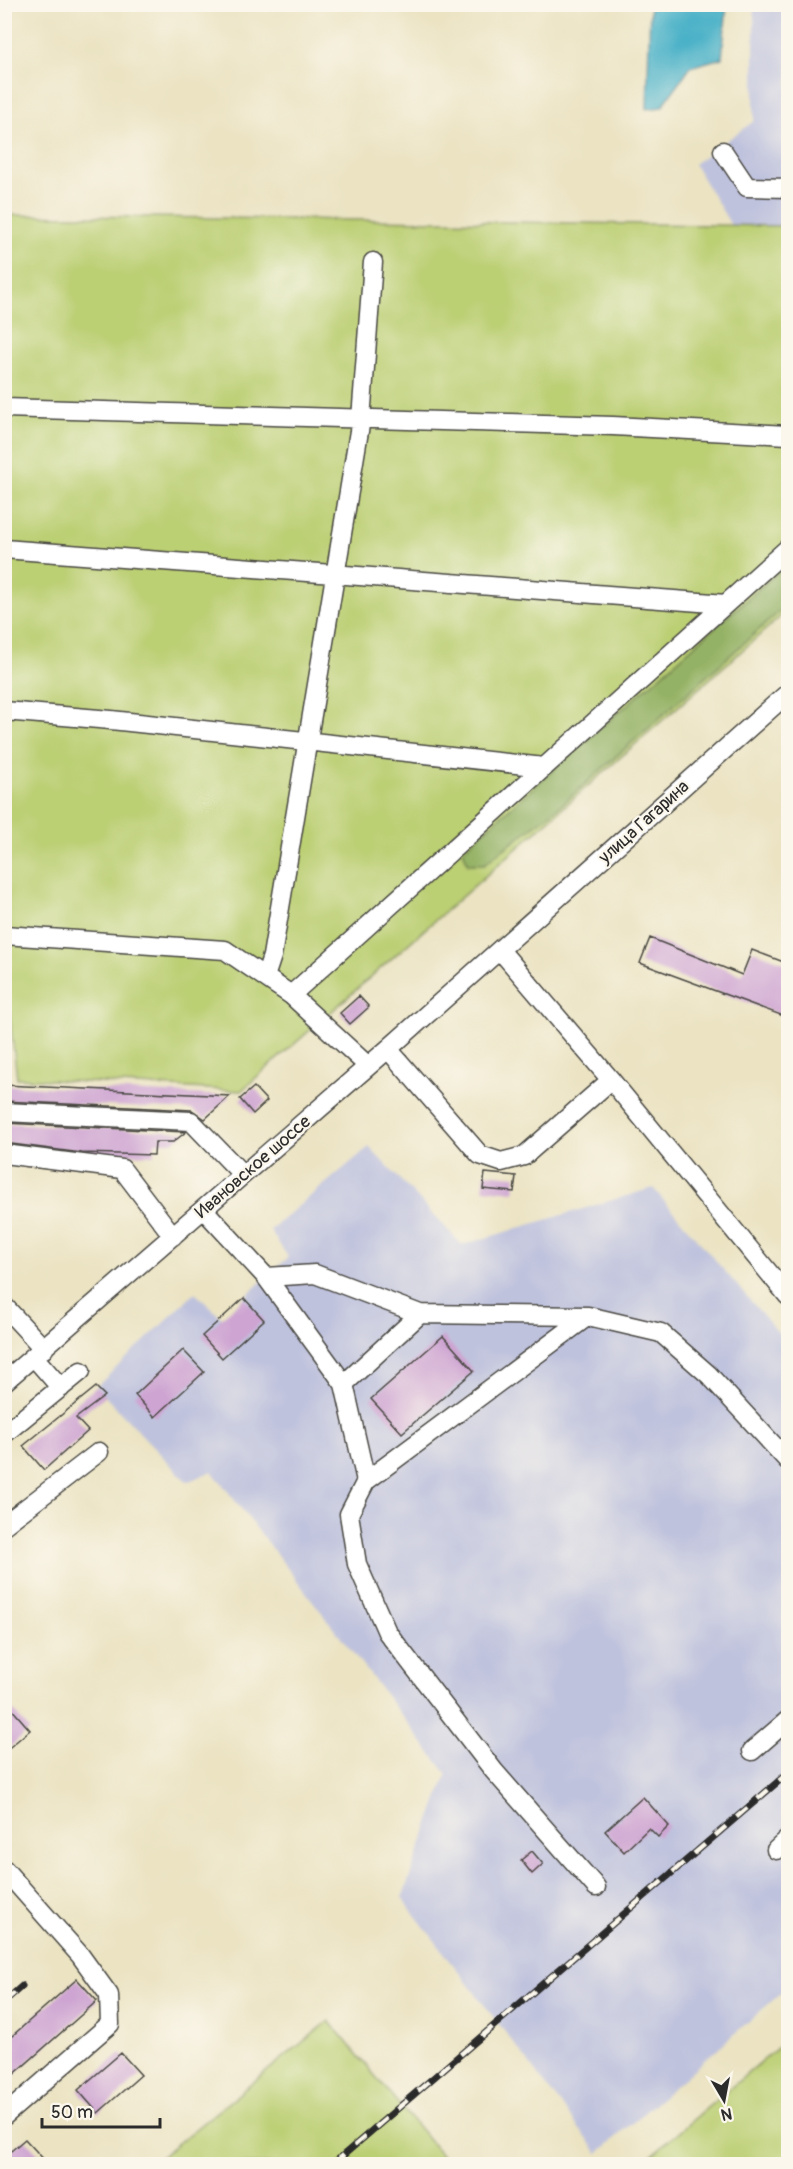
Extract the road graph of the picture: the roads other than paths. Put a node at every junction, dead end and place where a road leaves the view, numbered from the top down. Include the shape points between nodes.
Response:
1 (723, 151) dead end
2 (789, 188) edge
3 (373, 262) dead end
4 (4, 408) edge
5 (361, 419) junction
6 (789, 435) edge
7 (789, 548) edge
8 (4, 549) edge
9 (335, 574) junction
10 (726, 604) junction
11 (789, 693) edge
12 (4, 711) edge
13 (308, 742) junction
14 (544, 767) junction
15 (4, 935) edge
16 (500, 950) junction
17 (265, 977) junction
18 (291, 994) junction
19 (388, 1049) junction
20 (368, 1066) junction
21 (611, 1080) junction
22 (4, 1112) edge
23 (4, 1154) edge
24 (243, 1175) junction
25 (204, 1210) junction
26 (173, 1236) junction
27 (266, 1277) junction
28 (789, 1296) edge
29 (4, 1306) edge
30 (420, 1314) junction
31 (588, 1316) junction
32 (39, 1353) junction
33 (81, 1371) dead end
34 (4, 1382) edge
35 (344, 1384) junction
36 (61, 1389) junction
37 (4, 1434) edge
38 (99, 1452) dead end
39 (789, 1461) edge
40 (366, 1481) junction
41 (4, 1525) edge
42 (789, 1720) edge
43 (752, 1751) dead end
44 (4, 1869) edge
45 (596, 1887) dead end
46 (4, 2116) edge

1 - 2 street via 747,187
3 - 5 street
4 - 5 street
5 - 6 street
5 - 9 street
7 - 10 street
8 - 9 street
9 - 10 street
9 - 13 street
10 - 14 street
11 - 16 street, улица Гагарина
12 - 13 street
13 - 14 street
13 - 17 street via 272,956
14 - 18 street
15 - 17 street via 225,950
16 - 19 street, Ивановское шоссе
16 - 21 street
17 - 18 street
18 - 20 street
19 - 20 street, Ивановское шоссе
19 - 21 street via 480,1155 501,1162 524,1156
20 - 24 street, Ивановское шоссе
21 - 28 street
22 - 24 street via 191,1121
23 - 26 street via 122,1168
24 - 25 street, Ивановское шоссе
25 - 26 street, Ивановское шоссе
25 - 27 street
26 - 32 street, Ивановское шоссе
27 - 30 street via 315,1275
27 - 35 street
29 - 32 street
30 - 31 street
30 - 35 street
31 - 39 street via 661,1333 709,1376
31 - 40 street
32 - 34 street, Ивановское шоссе
32 - 36 street
33 - 36 street
35 - 40 street
36 - 37 street
38 - 41 street
40 - 45 street via 349,1514 357,1564 387,1632 494,1772
42 - 43 street
44 - 46 street via 80,1955 109,1995 110,2024

